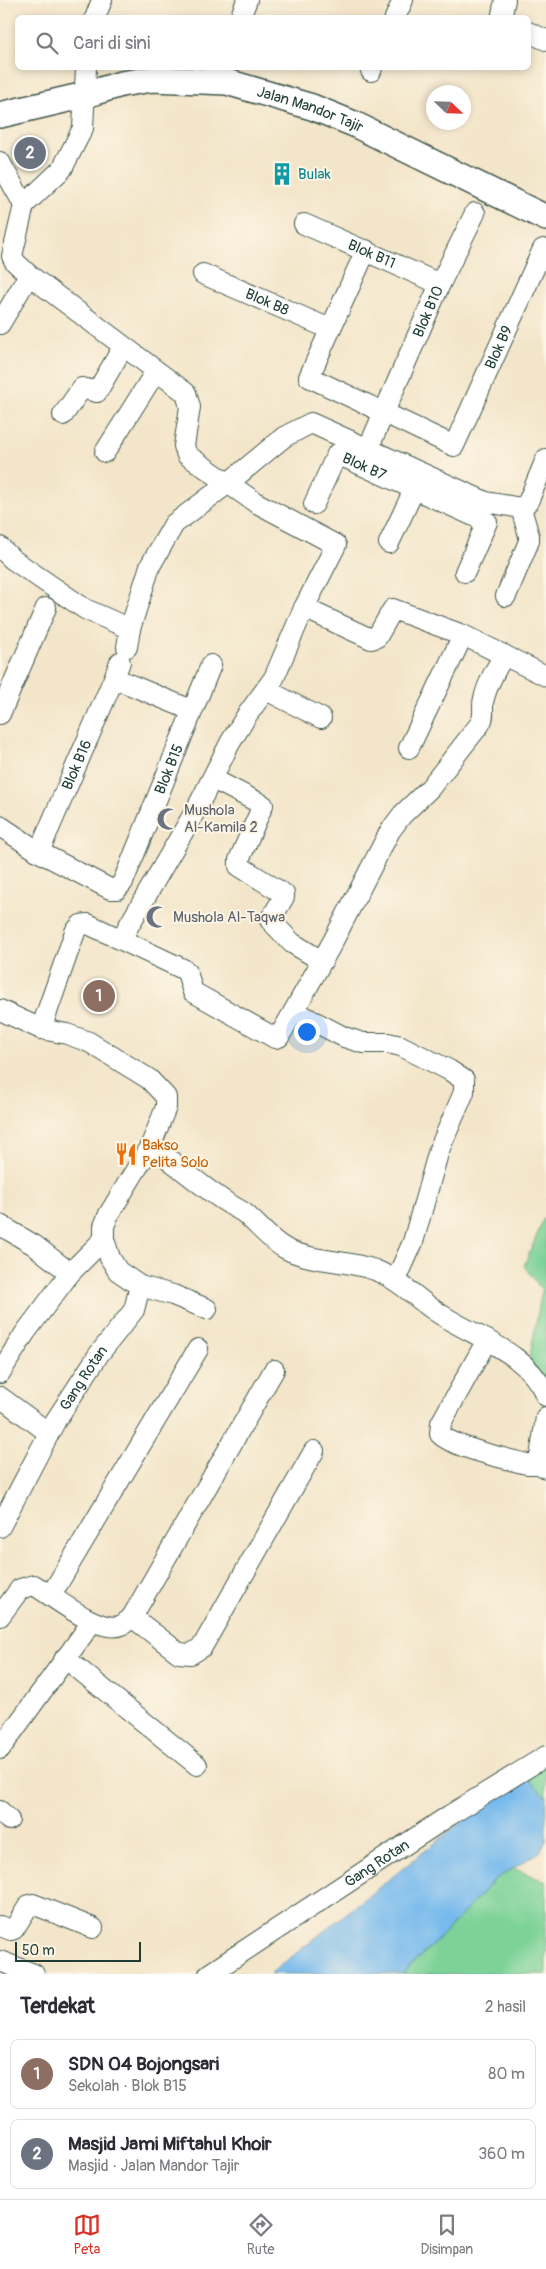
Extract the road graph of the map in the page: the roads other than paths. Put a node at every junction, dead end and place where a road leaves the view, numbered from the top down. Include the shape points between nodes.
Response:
1 (102, 0) edge
2 (247, 0) edge
3 (403, 0) edge
4 (96, 15) edge
5 (241, 15) edge
6 (396, 15) edge
7 (531, 33) edge
8 (546, 40) edge
9 (86, 70) edge
10 (216, 74) edge
11 (85, 95) junction
12 (0, 116) edge
13 (0, 162) edge
14 (24, 205) junction
15 (475, 213) dead end
16 (546, 218) edge
17 (304, 224) dead end
18 (542, 249) dead end
19 (366, 250) junction
20 (203, 274) dead end
21 (29, 275) junction
22 (440, 284) junction
23 (0, 324) edge
24 (330, 329) junction
25 (123, 347) junction
26 (156, 370) junction
27 (384, 413) junction
28 (62, 415) dead end
29 (368, 449) junction
30 (105, 452) dead end
31 (546, 459) edge
32 (418, 481) junction
33 (227, 484) junction
34 (314, 504) dead end
35 (525, 505) junction
36 (389, 543) dead end
37 (0, 548) edge
38 (465, 572) dead end
39 (506, 596) dead end
40 (46, 608) dead end
41 (304, 608) junction
42 (463, 635) junction
43 (123, 654) junction
44 (504, 655) junction
45 (211, 665) dead end
46 (546, 676) edge
47 (266, 690) junction
48 (191, 710) junction
49 (0, 714) edge
50 (321, 718) dead end
51 (409, 748) dead end
52 (212, 779) junction
53 (0, 826) edge
54 (39, 852) junction
55 (120, 939) junction
56 (322, 961) junction
57 (0, 1010) edge
58 (294, 1011) junction
59 (41, 1029) junction
60 (151, 1145) junction
61 (0, 1224) edge
62 (104, 1239) junction
63 (70, 1274) junction
64 (396, 1280) junction
65 (140, 1286) junction
66 (206, 1309) dead end
67 (488, 1340) junction
68 (198, 1348) dead end
69 (274, 1370) dead end
70 (0, 1372) edge
71 (546, 1396) edge
72 (0, 1397) edge
73 (546, 1417) edge
74 (49, 1432) junction
75 (314, 1451) dead end
76 (543, 1466) edge
77 (0, 1527) edge
78 (50, 1595) junction
79 (0, 1616) edge
80 (132, 1617) junction
81 (92, 1622) junction
82 (65, 1658) junction
83 (0, 1749) edge
84 (546, 1756) edge
85 (197, 1766) dead end
86 (0, 1926) edge
87 (92, 1928) dead end
88 (0, 1962) edge
89 (34, 1974) edge
90 (209, 1974) edge

1 - 4 street
2 - 5 street
3 - 6 street
7 - 8 street
9 - 11 street
10 - 11 street, Jalan Mandor Tajir via 152,79
10 - 16 street, Jalan Mandor Tajir via 354,124
11 - 12 street, Jalan Mandor Tajir
11 - 14 street via 84,128 66,162
13 - 14 street
14 - 21 street via 12,256
15 - 22 street, Blok B10
17 - 19 street, Blok B11
18 - 27 street, Blok B9 via 454,446
19 - 22 street, Blok B11
19 - 24 street
20 - 24 street, Blok B8
21 - 23 street
21 - 25 street
22 - 27 street, Blok B10
24 - 27 street via 309,377
25 - 26 street
25 - 28 street via 97,392 82,388
26 - 30 street
26 - 33 street via 186,393 190,408 184,446 187,455
27 - 29 street, Blok B10
29 - 32 street
29 - 33 street, Blok B16 via 311,423 284,437
31 - 35 street
32 - 34 street, Blok B7 via 337,454
32 - 35 street via 486,502
32 - 36 street
32 - 38 street, Blok B7 via 488,522
33 - 41 street via 336,545
33 - 43 street, Blok B16 via 174,524 150,566
35 - 39 street via 528,541
37 - 43 street via 85,609
40 - 49 street
41 - 42 street via 371,639 376,637 393,610
41 - 47 street
42 - 44 street
42 - 51 street
43 - 48 street
43 - 54 street, Blok B16
44 - 46 street
44 - 56 street via 483,699 484,714 480,724 439,777 390,830
45 - 48 street, Blok B15
47 - 50 street
47 - 52 street via 242,722
48 - 54 street, Blok B15 via 123,882 117,889 110,889
52 - 55 street
52 - 56 street via 263,805 239,866 284,894 270,920 292,943
53 - 54 street
55 - 58 street via 183,969 193,992 276,1038 284,1031
55 - 59 street via 88,924 81,925 75,932
56 - 58 street
57 - 59 street
58 - 64 street via 344,1037 363,1043 401,1046 464,1080 464,1092 439,1150 413,1242
59 - 60 street via 89,1042 149,1079 163,1093 166,1107
60 - 62 street via 109,1214 104,1226
60 - 64 street via 244,1213 272,1240 288,1250 352,1263
61 - 63 street via 34,1245
62 - 63 street
62 - 65 street via 118,1271
63 - 70 street
64 - 67 street via 435,1311
65 - 66 street
65 - 74 street, Gang Rotan via 134,1310 99,1354
67 - 71 street via 535,1375
67 - 76 street via 441,1424 440,1434 456,1443
68 - 78 street
69 - 80 street
72 - 74 street
73 - 76 street
74 - 77 street, Gang Rotan
75 - 80 street via 202,1647 191,1654 179,1653
78 - 79 street via 34,1586 20,1589
78 - 81 street
80 - 81 street via 122,1625 109,1627
81 - 82 street
82 - 83 street
82 - 85 street
84 - 90 street, Gang Rotan via 450,1815
86 - 87 street via 14,1929 29,1905 33,1904
88 - 89 street

